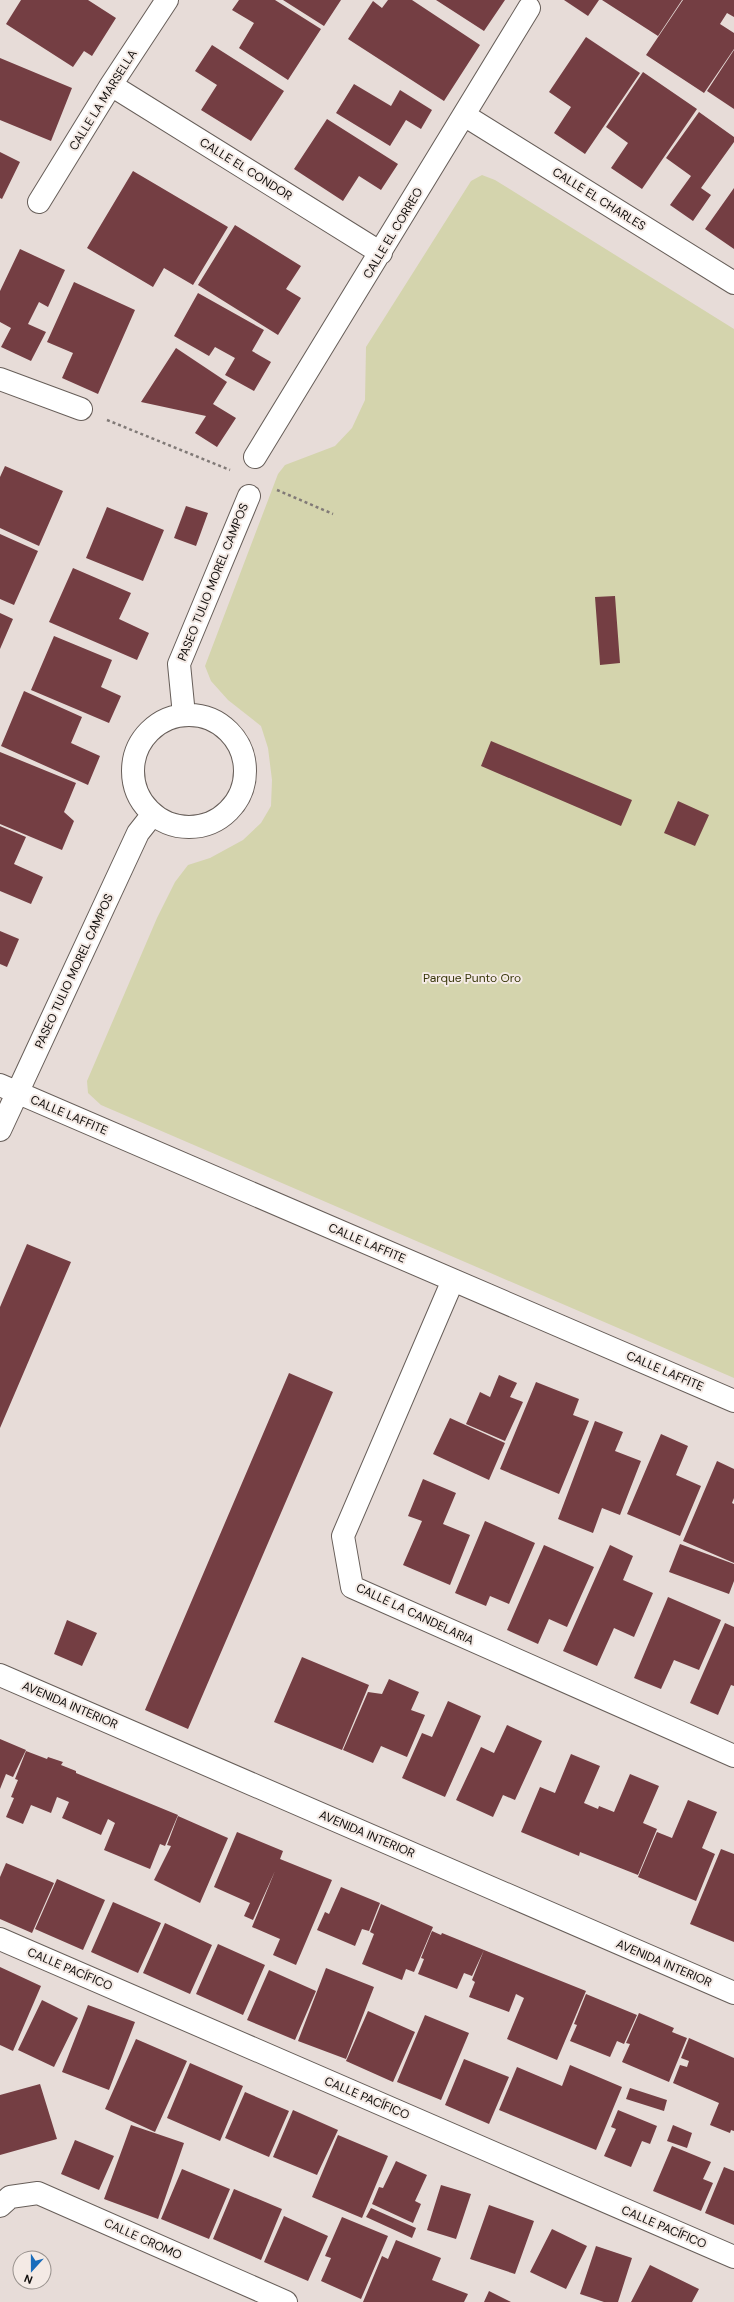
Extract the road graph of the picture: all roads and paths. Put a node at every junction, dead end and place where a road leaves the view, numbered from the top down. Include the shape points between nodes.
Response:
1 (167, 0) edge
2 (529, 8) dead end
3 (111, 85) junction
4 (464, 115) junction
5 (39, 202) dead end
6 (381, 252) junction
7 (734, 283) edge
8 (0, 379) edge
9 (81, 409) joint
10 (255, 457) dead end
11 (235, 473) dead end
12 (271, 488) dead end
13 (249, 496) dead end
14 (333, 514) dead end
15 (184, 715) junction
16 (153, 814) junction
17 (8, 1088) edge
18 (0, 1130) edge
19 (453, 1280) junction
20 (734, 1401) edge
21 (0, 1674) edge
22 (734, 1756) edge
23 (0, 1939) edge
24 (734, 1993) edge
25 (0, 2206) edge
26 (734, 2257) edge
27 (286, 2302) edge

1 - 3 street, CALLE LA MARSELLA
2 - 4 street, CALLE EL CORREO
3 - 5 street, CALLE LA MARSELLA
3 - 6 street, CALLE EL CONDOR
4 - 6 street, CALLE EL CORREO
4 - 7 street, CALLE EL CHARLES
6 - 10 street, CALLE EL CORREO
8 - 9 street
9 - 11 path
12 - 14 path
13 - 15 street, PASEO TULIO MOREL CAMPOS via 179,664
15 - 16 street via 175,716 154,726 140,742 132,763 133,785 143,806
15 - 16 street via 197,715 218,722 235,737 244,758 245,780 238,801 223,817 203,827 180,828 160,820
16 - 17 street, PASEO TULIO MOREL CAMPOS via 138,833
17 - 18 street, PASEO TULIO MOREL CAMPOS
17 - 19 street, CALLE LAFFITE
19 - 20 street, CALLE LAFFITE
19 - 22 street, CALLE LA CANDELARIA via 343,1536 352,1587
21 - 24 street, AVENIDA INTERIOR
23 - 26 street, CALLE PACÍFICO
25 - 27 street, CALLE CROMO via 10,2197 38,2193

